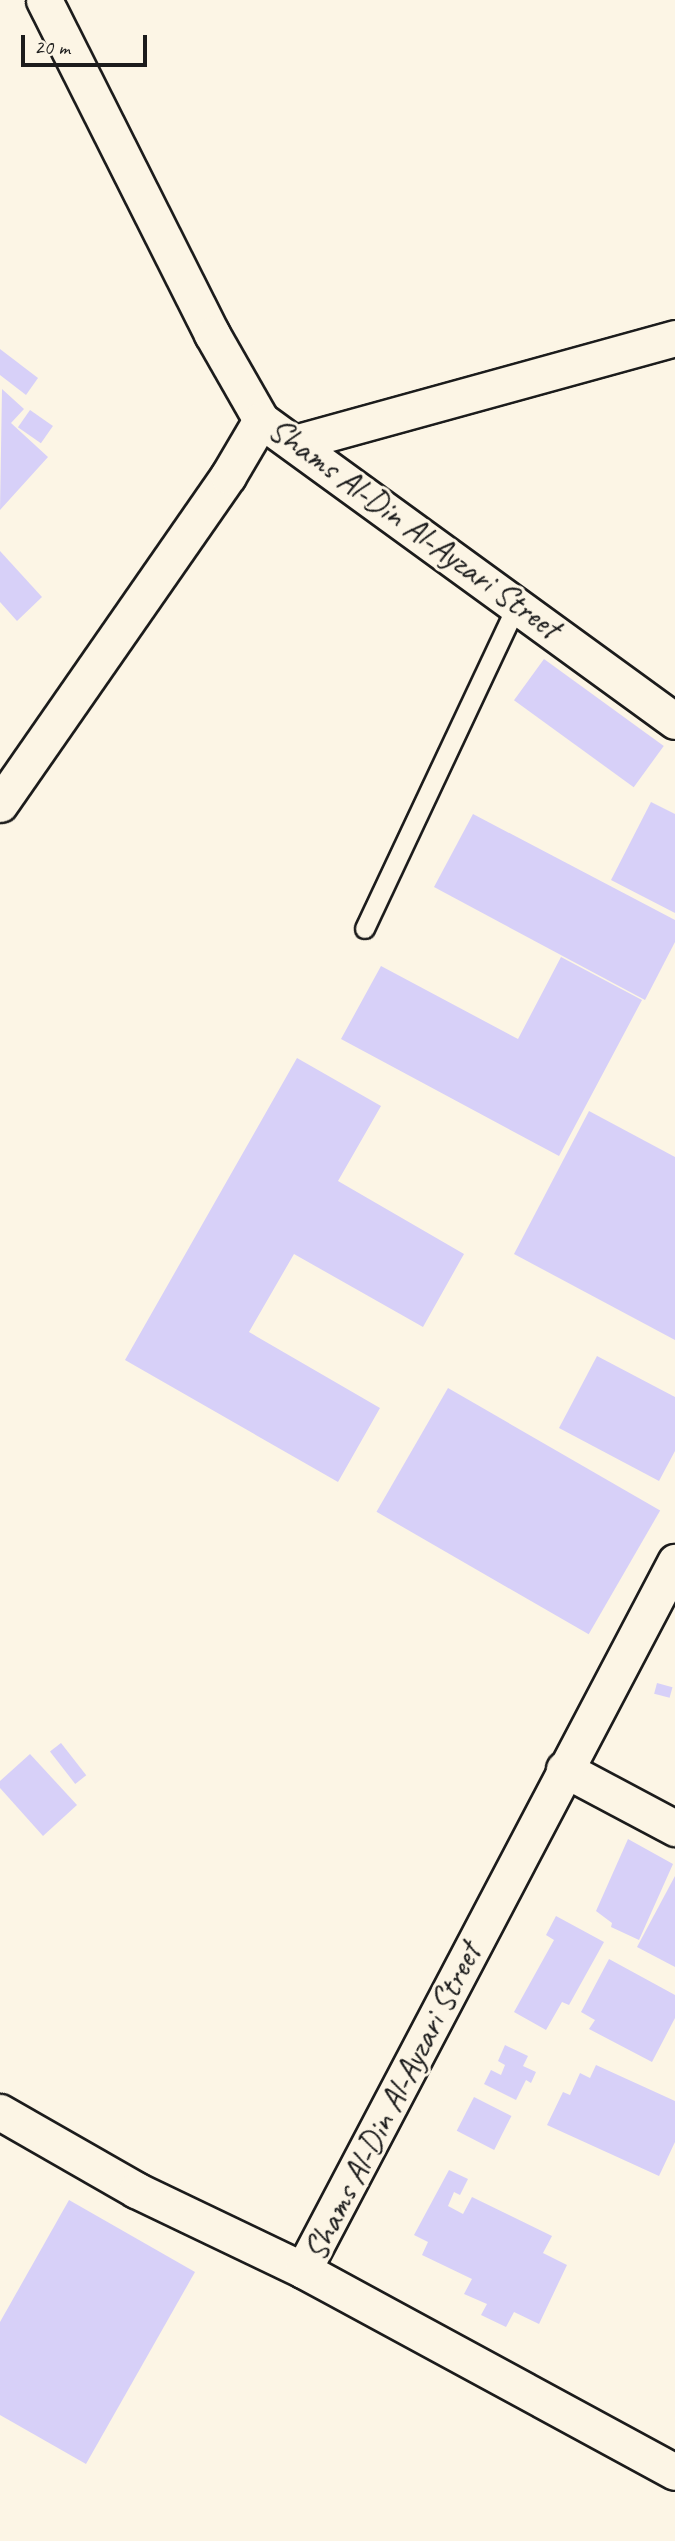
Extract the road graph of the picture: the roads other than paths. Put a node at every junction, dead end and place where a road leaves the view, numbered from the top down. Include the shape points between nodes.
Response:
1 (44, 0) edge
2 (675, 338) edge
3 (261, 420) junction
4 (294, 443) junction
5 (519, 604) junction
6 (675, 721) edge
7 (0, 804) edge
8 (365, 929) dead end
9 (675, 1562) edge
10 (564, 1769) junction
11 (675, 1828) edge
12 (0, 2112) edge
13 (303, 2270) junction
14 (675, 2472) edge

1 - 3 street, Shams Al-Din Al-Ayzari Street via 212,334
2 - 4 street
3 - 4 street, Shams Al-Din Al-Ayzari Street
3 - 7 street via 228,476
4 - 5 street, Shams Al-Din Al-Ayzari Street
5 - 6 street, Shams Al-Din Al-Ayzari Street
5 - 8 lane
9 - 10 street, Shams Al-Din Al-Ayzari Street
10 - 11 street
10 - 13 street, Shams Al-Din Al-Ayzari Street
12 - 13 street via 136,2190
13 - 14 street, Shams Al-Din Al-Ayzari Street

